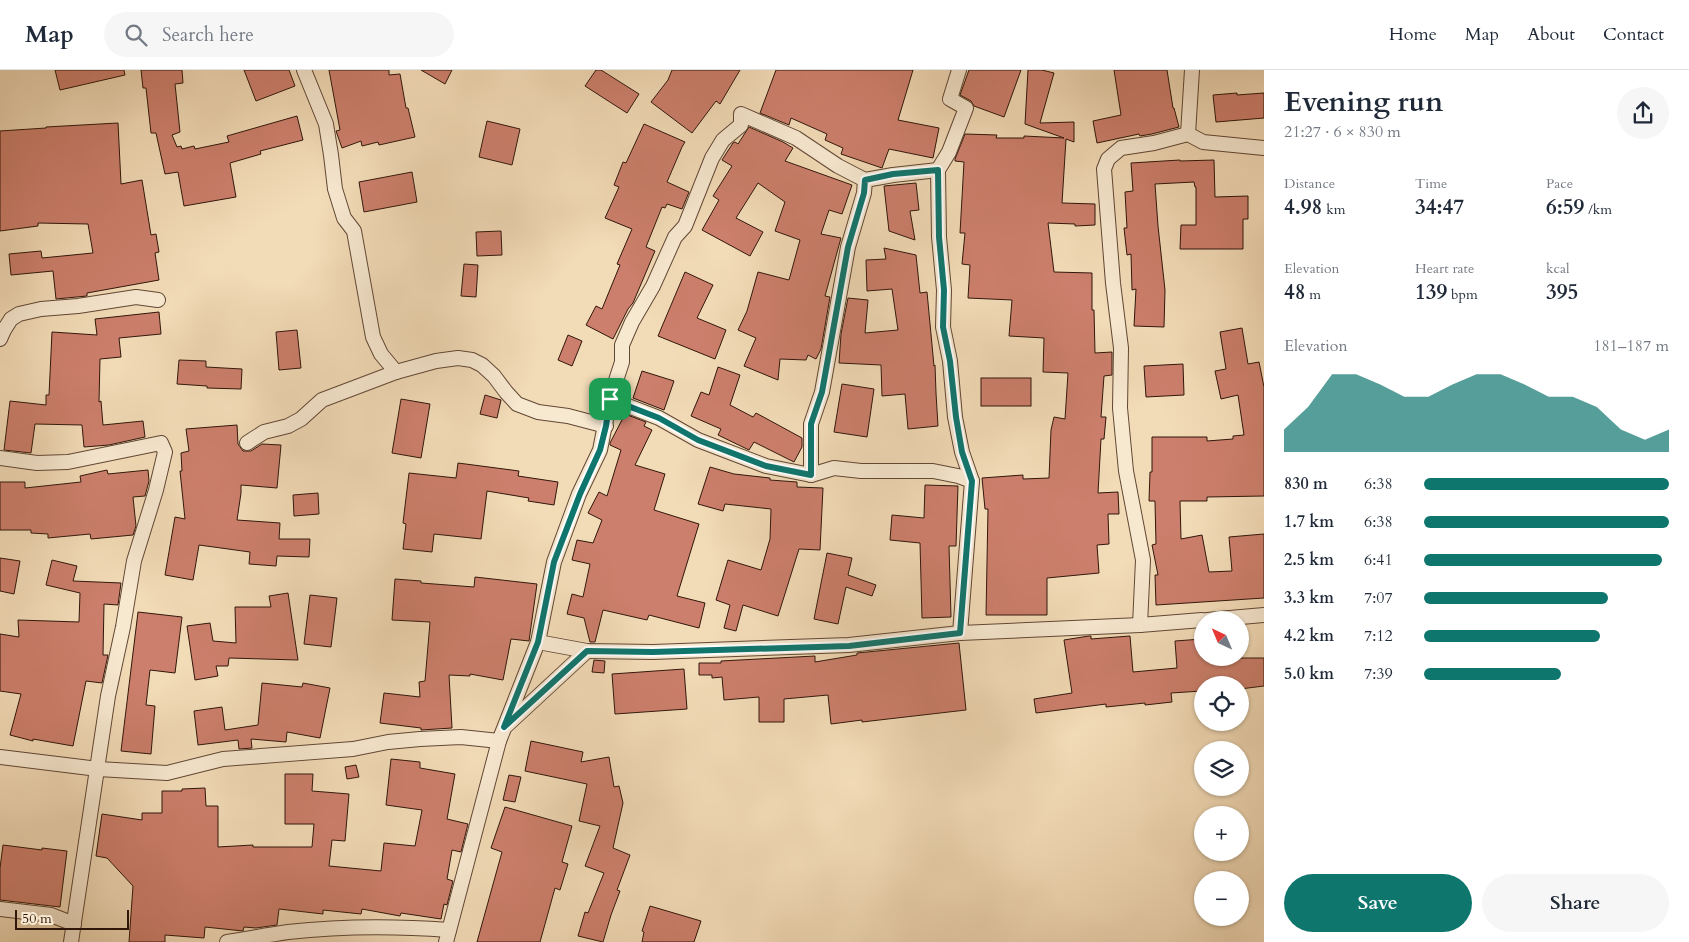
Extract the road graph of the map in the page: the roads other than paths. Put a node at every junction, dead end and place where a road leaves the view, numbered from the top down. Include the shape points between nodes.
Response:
1 (304, 70) edge
2 (959, 70) edge
3 (1192, 70) edge
4 (1188, 134) junction
5 (1264, 148) edge
6 (938, 170) junction
7 (865, 180) junction
8 (158, 300) dead end
9 (0, 339) edge
10 (396, 372) junction
11 (610, 399) junction
12 (606, 426) junction
13 (247, 443) dead end
14 (0, 458) edge
15 (811, 475) junction
16 (972, 481) junction
17 (1264, 615) edge
18 (1249, 616) edge
19 (1194, 621) edge
20 (1140, 626) junction
21 (960, 633) junction
22 (538, 642) junction
23 (587, 651) junction
24 (504, 727) junction
25 (499, 741) junction
26 (0, 757) edge
27 (98, 769) junction
28 (0, 909) edge
29 (74, 924) junction
30 (448, 936) edge
31 (72, 942) edge
32 (227, 942) edge

1 - 10 street via 326,124 335,189 344,218 354,231 373,337 381,354
2 - 6 street via 950,99 966,108 949,152
3 - 4 street
4 - 5 street via 1203,142
4 - 20 street via 1154,144 1121,148 1108,159 1104,169 1112,283 1121,348 1120,408 1126,470 1144,560
6 - 7 street
6 - 16 street via 943,327 962,452
7 - 11 street via 796,138 741,114 741,125 723,140 712,158 685,226 675,237 654,286 632,322 622,345 622,362
7 - 15 street via 848,247 822,392 811,424
8 - 9 street via 136,297 40,309 11,319
10 - 12 street via 436,361 472,360 494,376 517,404 538,412
10 - 13 street via 322,400 301,419 264,432
11 - 12 street
11 - 15 street via 659,418 698,440 766,466
12 - 22 street via 600,450 554,562
14 - 27 street via 37,463 68,462 161,443 164,447 156,490 134,561 108,696
15 - 16 street via 834,468 933,471
16 - 21 street
17 - 18 street
19 - 20 street
20 - 21 street
21 - 23 street via 849,646
22 - 23 street
22 - 24 street
23 - 24 street
24 - 25 street
25 - 27 street via 461,737 420,738 353,749 223,759 166,773
25 - 30 street
26 - 27 street
27 - 29 street
28 - 29 street via 51,915
29 - 31 street
30 - 32 street via 409,927 352,928 288,932

